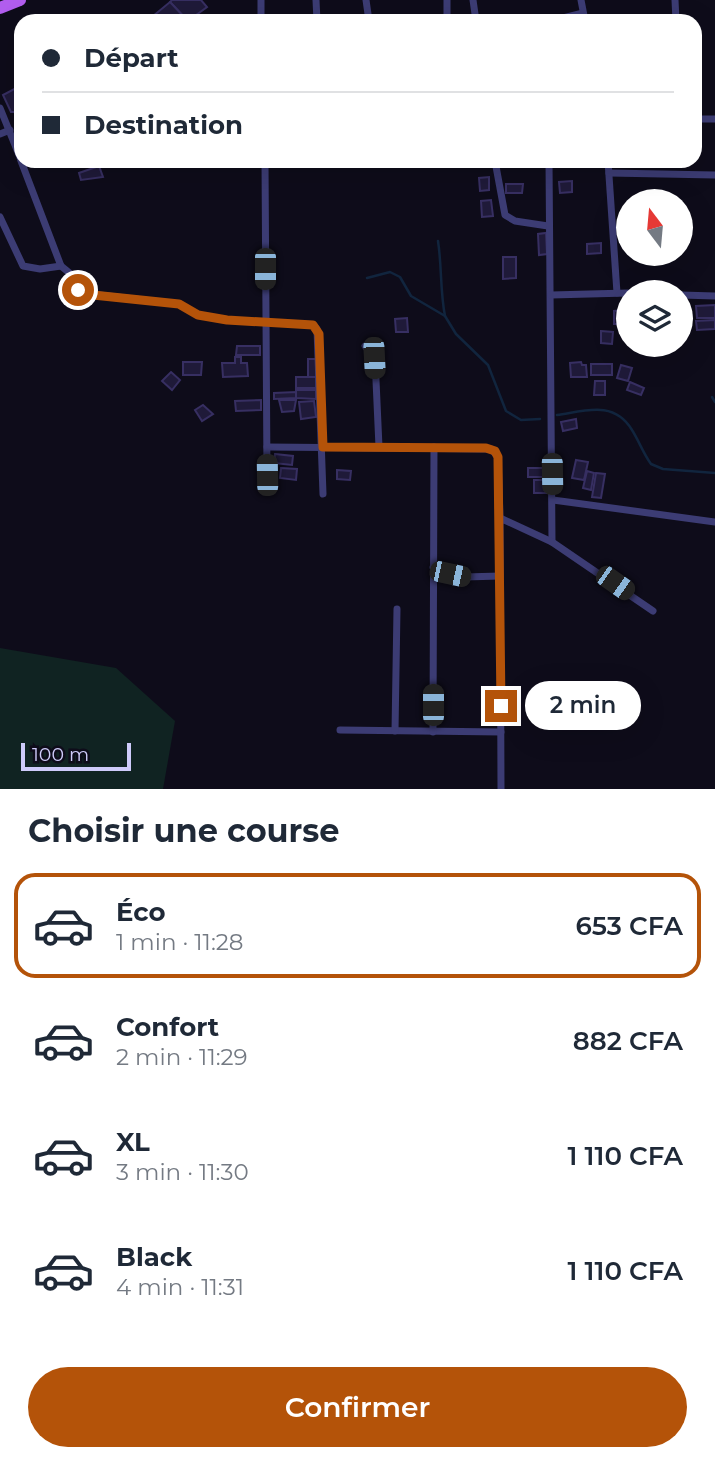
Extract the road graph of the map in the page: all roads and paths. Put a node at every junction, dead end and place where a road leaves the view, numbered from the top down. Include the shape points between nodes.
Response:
1 (20, 0) edge
2 (0, 8) edge
3 (0, 108) edge
4 (10, 130) junction
5 (0, 134) edge
6 (14, 141) edge
7 (24, 168) edge
8 (265, 168) edge
9 (496, 168) edge
10 (549, 168) edge
11 (609, 168) edge
12 (609, 173) junction
13 (715, 175) edge
14 (0, 217) edge
15 (548, 226) junction
16 (61, 266) junction
17 (616, 280) edge
18 (616, 293) edge
19 (551, 295) junction
20 (693, 295) edge
21 (715, 296) edge
22 (265, 323) junction
23 (365, 346) dead end
24 (267, 447) junction
25 (323, 447) junction
26 (379, 447) junction
27 (434, 447) junction
28 (267, 475) dead end
29 (323, 494) dead end
30 (553, 500) junction
31 (500, 518) junction
32 (715, 522) edge
33 (552, 542) junction
34 (433, 567) junction
35 (500, 576) junction
36 (397, 609) dead end
37 (653, 611) dead end
38 (341, 730) dead end
39 (395, 731) junction
40 (433, 732) junction
41 (501, 732) junction
42 (501, 789) edge

1 - 2 main road
3 - 4 street
4 - 5 street
4 - 6 street
7 - 16 street
8 - 22 street
9 - 15 street via 505,215
10 - 15 street
11 - 12 street
12 - 13 street
12 - 17 street
14 - 16 street via 23,266
15 - 19 street
16 - 22 street via 82,293 179,304 207,317
18 - 19 street
19 - 30 street
20 - 21 street
22 - 24 street
22 - 25 street via 313,325 317,329
23 - 26 street via 374,358
24 - 25 street
24 - 28 street
25 - 26 street
25 - 29 street
26 - 27 street
27 - 31 street via 495,451
27 - 34 street
30 - 32 street
30 - 33 street
31 - 33 street
31 - 35 street
33 - 37 street
34 - 35 street via 465,577
34 - 40 street
35 - 41 street
36 - 39 street
38 - 39 street
39 - 40 street
40 - 41 street
41 - 42 street

